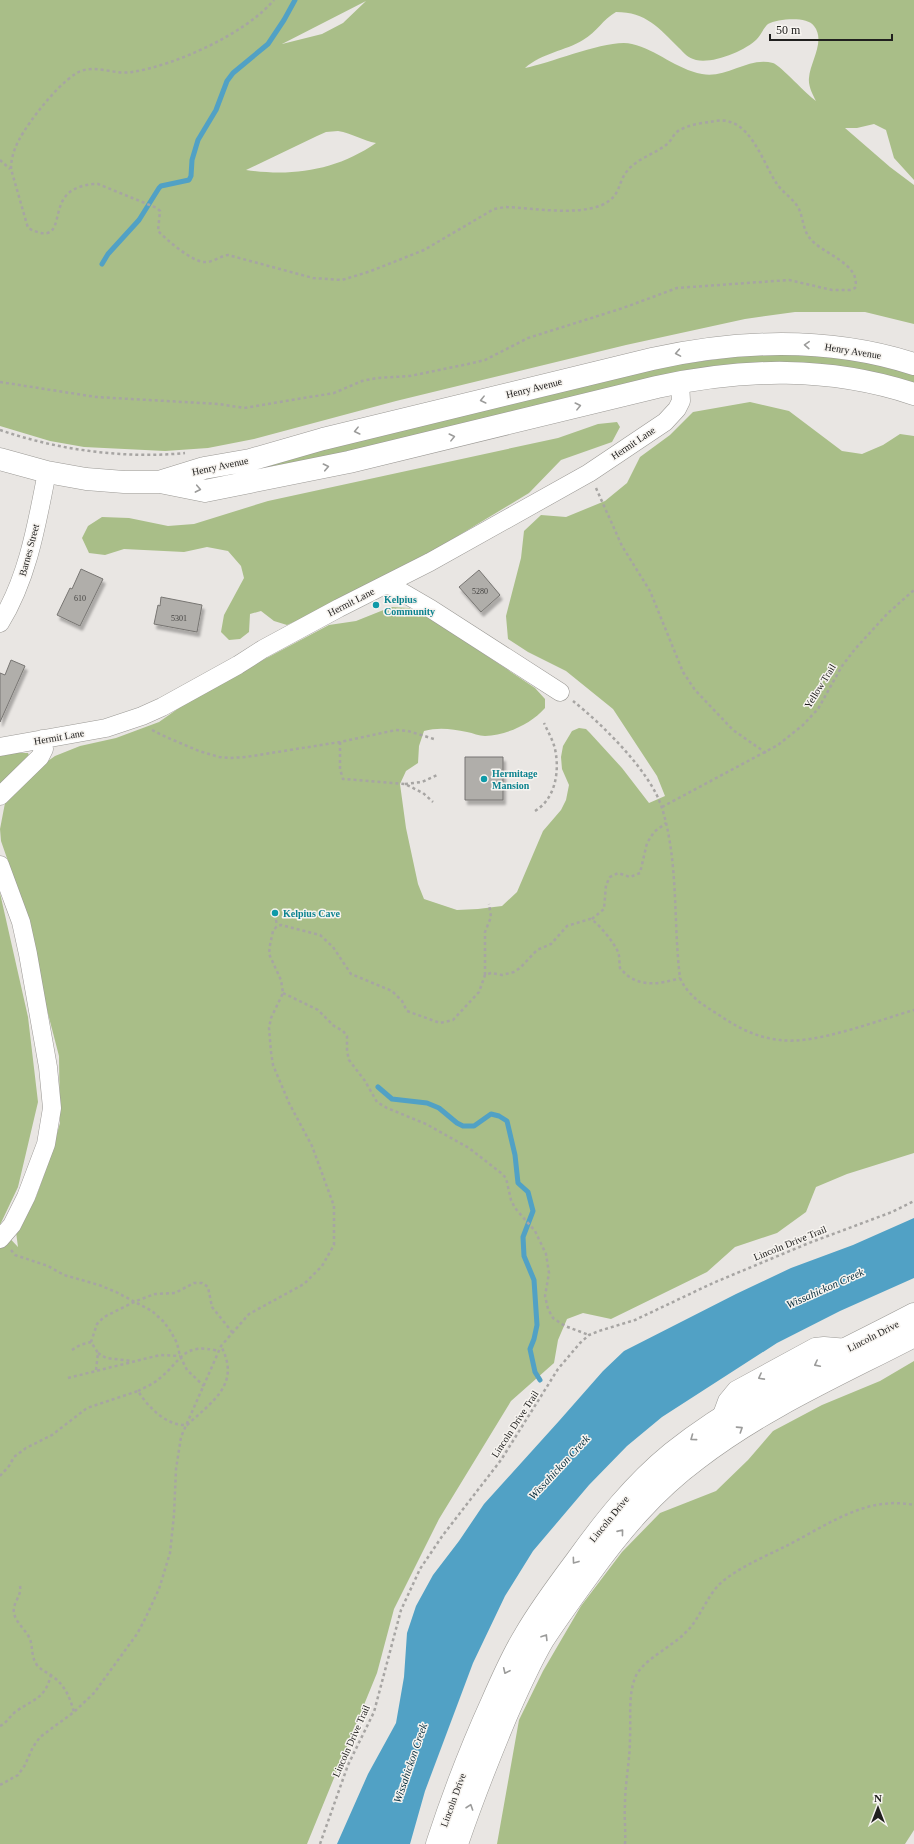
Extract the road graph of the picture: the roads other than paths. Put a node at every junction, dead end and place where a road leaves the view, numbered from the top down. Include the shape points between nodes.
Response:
1 (914, 364) edge
2 (680, 382) junction
3 (914, 394) edge
4 (0, 459) edge
5 (48, 472) junction
6 (160, 482) junction
7 (388, 584) junction
8 (0, 623) edge
9 (560, 692) road end
10 (42, 739) junction
11 (0, 747) edge
12 (0, 796) edge
13 (0, 865) edge
14 (2, 1242) edge
15 (914, 1314) edge
16 (914, 1336) edge
17 (437, 1844) edge
18 (457, 1844) edge

1 -> 6 main road, Henry Avenue via 867,353 792,344 740,345 695,350 323,439 250,460 204,468
2 - 3 main road, Henry Avenue via 736,374 790,373 848,378
6 -> 2 main road, Henry Avenue via 205,491 229,487 349,462
2 - 7 street, Hermit Lane via 681,401 664,422 589,473
4 - 5 main road, Henry Avenue
5 - 6 main road, Henry Avenue via 86,479
5 - 8 street, Barnes Street via 22,577
7 - 9 street
7 - 10 street, Hermit Lane via 270,645 142,716 106,728
10 - 11 street, Hermit Lane
10 - 12 street via 44,749 40,757
13 - 14 street via 16,905 28,954 47,1060 52,1108 46,1144 26,1197
15 -> 17 main road, Lincoln Drive via 772,1389 720,1420 673,1453 629,1493 592,1538 540,1611 511,1661 486,1715
18 -> 16 main road, Lincoln Drive via 492,1749 543,1641 629,1522 669,1481 721,1442 773,1410

